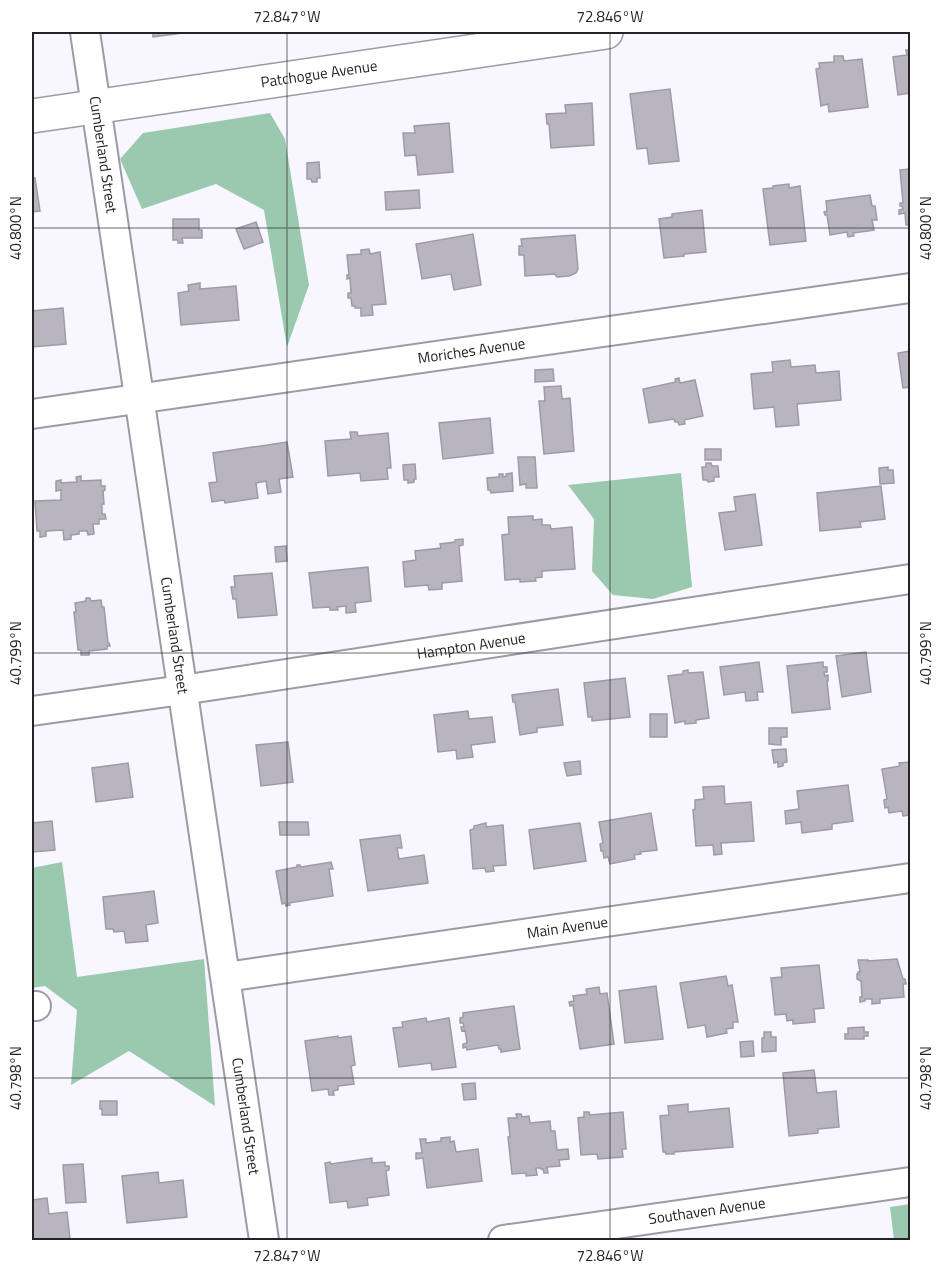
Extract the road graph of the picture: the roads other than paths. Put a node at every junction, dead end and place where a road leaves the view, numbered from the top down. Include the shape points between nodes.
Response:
1 (85, 32) edge
2 (606, 32) edge
3 (96, 107) junction
4 (32, 116) edge
5 (910, 288) edge
6 (140, 398) junction
7 (32, 414) edge
8 (910, 579) edge
9 (182, 690) junction
10 (32, 711) edge
11 (910, 878) edge
12 (225, 977) junction
13 (910, 1182) edge
14 (264, 1240) edge
15 (503, 1240) edge

1 - 3 street, Cumberland Street
2 - 3 street, Patchogue Avenue
3 - 4 street, Patchogue Avenue
3 - 6 street, Cumberland Street
5 - 6 street, Moriches Avenue
6 - 7 street, Moriches Avenue
6 - 9 street, Cumberland Street
8 - 9 street, Hampton Avenue
9 - 10 street, Hampton Avenue
9 - 12 street, Cumberland Street
11 - 12 street, Main Avenue
12 - 14 street, Cumberland Street
13 - 15 street, Southaven Avenue

